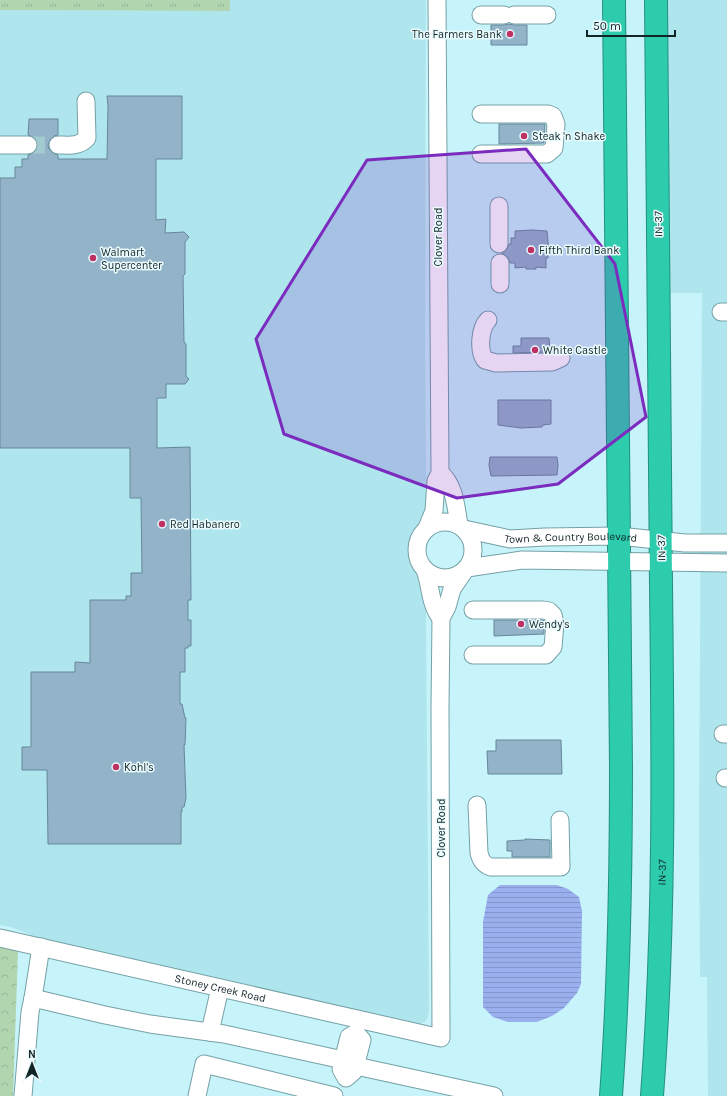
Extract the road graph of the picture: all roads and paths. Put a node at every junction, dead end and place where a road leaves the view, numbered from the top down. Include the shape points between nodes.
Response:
1 (437, 0) edge
2 (614, 0) edge
3 (656, 0) edge
4 (547, 15) dead end
5 (481, 16) dead end
6 (86, 101) dead end
7 (481, 114) dead end
8 (0, 145) edge
9 (28, 145) tunnel mouth
10 (58, 145) tunnel mouth
11 (481, 154) dead end
12 (499, 206) dead end
13 (499, 244) dead end
14 (500, 263) dead end
15 (500, 284) dead end
16 (488, 320) dead end
17 (561, 358) dead end
18 (440, 473) junction
19 (462, 527) junction
20 (427, 528) junction
21 (619, 536) junction
22 (727, 544) edge
23 (661, 551) junction
24 (620, 561) junction
25 (727, 563) edge
26 (466, 569) junction
27 (425, 570) junction
28 (473, 610) dead end
29 (441, 618) junction
30 (473, 655) dead end
31 (476, 805) dead end
32 (560, 820) dead end
33 (0, 938) edge
34 (41, 947) junction
35 (220, 988) junction
36 (33, 998) junction
37 (357, 1026) junction
38 (210, 1032) junction
39 (441, 1038) joint
40 (348, 1068) junction
41 (440, 1090) edge
42 (23, 1096) edge
43 (197, 1096) edge
44 (334, 1096) edge
45 (342, 1096) edge
46 (494, 1096) edge
47 (611, 1096) edge
48 (652, 1096) edge

1 - 18 street, Clover Road
2 - 21 highway
3 - 23 highway, IN-37
4 - 5 street
6 - 10 street via 87,138 78,145
7 - 11 street via 548,114 553,116 556,124 554,148 547,154
8 - 9 street
12 - 13 street
14 - 15 street
16 - 17 street via 482,330 482,354 485,360 496,363 552,362
18 - 19 street via 447,478
18 - 20 street, Clover Road via 436,481 434,511
19 - 20 street via 439,522
19 - 21 street, Town & Country Boulevard via 510,539
19 - 26 street via 473,544 472,560
20 - 27 street via 417,543 419,562
21 - 23 street, Town & Country Boulevard
21 - 24 highway
22 - 23 street, Town & Country Boulevard via 685,543
23 - 24 street, Town & Country Boulevard
23 - 25 street, Town & Country Boulevard
23 - 48 highway, IN-37 via 662,850
24 - 26 street, Town & Country Boulevard via 522,560
24 - 47 highway via 620,889
26 - 27 street via 450,578 432,576
26 - 29 street, Clover Road via 452,589
27 - 29 street, Clover Road via 435,612
28 - 30 street via 543,610 553,615 555,623 553,647 546,655
29 - 39 street, Clover Road
31 - 32 street via 479,853 485,865 491,867 561,867
33 - 34 street, Stoney Creek Road
34 - 35 street, Stoney Creek Road
34 - 36 street
35 - 37 street, Stoney Creek Road
35 - 38 street
36 - 38 street via 105,1016
36 - 42 street
37 - 39 street, Stoney Creek Road
37 - 40 street via 349,1037
38 - 40 street via 236,1036
40 - 41 street
40 - 45 street
41 - 46 street
43 - 44 street via 204,1064

